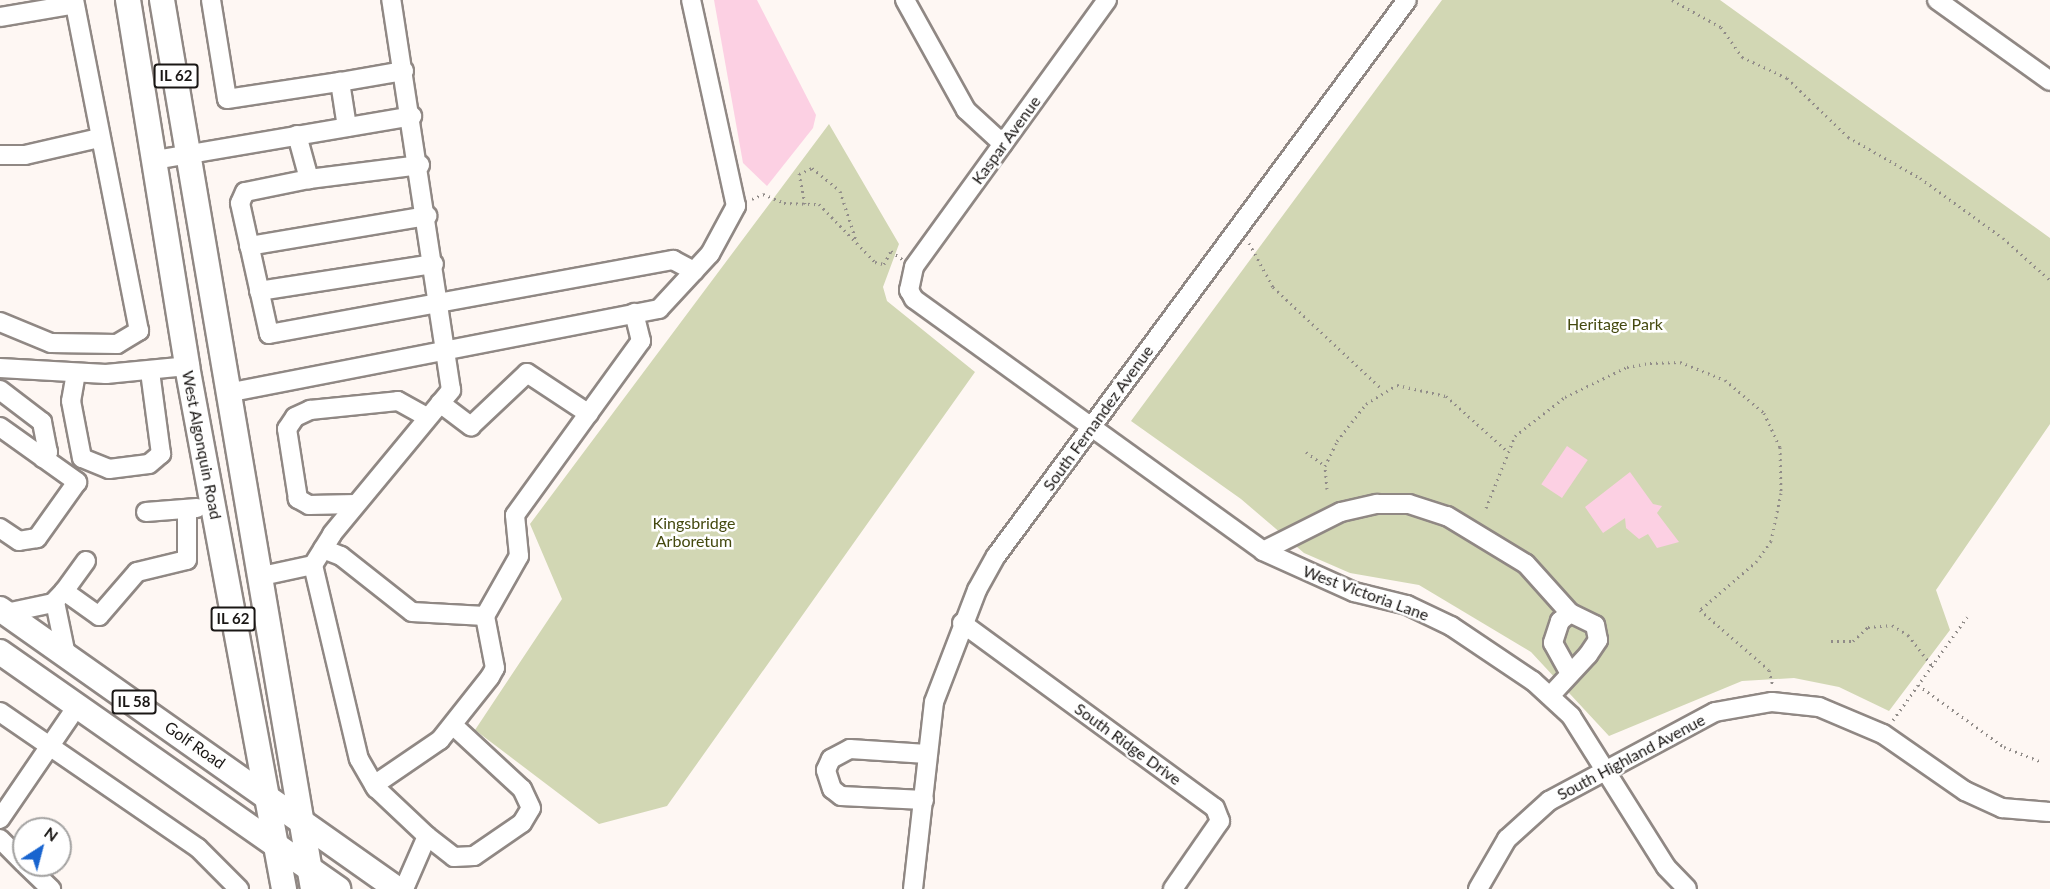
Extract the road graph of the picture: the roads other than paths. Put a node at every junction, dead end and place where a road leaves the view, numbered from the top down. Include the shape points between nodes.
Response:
1 (128, 0) edge
2 (162, 0) edge
3 (211, 0) edge
4 (391, 0) edge
5 (691, 0) edge
6 (905, 0) edge
7 (1107, 0) edge
8 (1407, 0) edge
9 (1937, 0) edge
10 (73, 3) edge
11 (0, 17) edge
12 (404, 71) junction
13 (2050, 81) edge
14 (340, 82) junction
15 (412, 116) junction
16 (347, 127) junction
17 (297, 135) junction
18 (99, 138) junction
19 (0, 140) edge
20 (1003, 144) junction
21 (190, 152) junction
22 (0, 153) edge
23 (155, 160) junction
24 (420, 165) junction
25 (309, 179) junction
26 (427, 216) junction
27 (249, 246) junction
28 (434, 264) junction
29 (694, 271) junction
30 (912, 275) joint
31 (259, 291) junction
32 (440, 303) junction
33 (634, 314) junction
34 (0, 322) edge
35 (447, 349) junction
36 (187, 366) junction
37 (0, 368) edge
38 (150, 372) junction
39 (76, 373) junction
40 (0, 390) edge
41 (232, 392) junction
42 (440, 403) junction
43 (589, 414) junction
44 (427, 417) junction
45 (0, 427) edge
46 (1089, 430) junction
47 (43, 458) junction
48 (356, 504) junction
49 (214, 507) junction
50 (187, 509) junction
51 (146, 512) dead end
52 (0, 528) edge
53 (323, 549) junction
54 (1263, 551) junction
55 (86, 561) dead end
56 (313, 565) junction
57 (262, 576) junction
58 (60, 597) junction
59 (3, 611) edge
60 (1570, 613) junction
61 (485, 616) junction
62 (962, 622) junction
63 (0, 652) edge
64 (66, 655) junction
65 (1570, 674) junction
66 (1550, 696) junction
67 (77, 706) junction
68 (0, 712) edge
69 (454, 726) junction
70 (49, 746) junction
71 (927, 754) junction
72 (1604, 770) junction
73 (374, 785) junction
74 (268, 796) junction
75 (924, 800) junction
76 (2050, 812) edge
77 (0, 819) edge
78 (302, 820) junction
79 (427, 836) junction
80 (0, 839) edge
81 (277, 844) junction
82 (12, 851) edge
83 (39, 877) edge
84 (312, 879) edge
85 (51, 889) edge
86 (239, 889) edge
87 (284, 889) edge
88 (338, 889) edge
89 (398, 889) edge
90 (404, 889) edge
91 (913, 889) edge
92 (1173, 889) edge
93 (1478, 889) edge
94 (1687, 889) edge

1 - 23 main road, West Algonquin Road / IL 62
2 - 21 main road, IL 62
3 - 14 street via 227,99
4 - 12 street
5 - 29 street via 736,206
6 - 20 street via 966,110
7 - 20 street, Kaspar Avenue
8 - 46 street, South Fernandez Avenue
9 - 13 street
10 - 11 street
10 - 18 street
12 - 14 street
12 - 15 street
14 - 16 street
15 - 16 street
15 - 24 street
16 - 17 street
17 - 21 street
17 - 25 street
18 - 22 street via 25,155
18 - 34 street via 139,331 117,344 51,343
19 - 22 street
20 - 30 street, Kaspar Avenue
21 - 23 street
21 - 41 main road, IL 62
23 - 36 main road, West Algonquin Road / IL 62
24 - 25 street
24 - 26 street
25 - 27 street via 245,192 240,203
26 - 27 street
26 - 28 street
27 - 31 street
28 - 31 street
28 - 32 street
29 - 32 street via 673,260
29 - 33 street via 659,309
30 - 46 street, West Victoria Lane via 914,299
31 - 32 street via 269,334
32 - 35 street
33 - 35 street
33 - 43 street via 641,341
35 - 41 street
35 - 42 street via 451,390
36 - 38 street
36 - 49 main road, West Algonquin Road / IL 62
37 - 39 street
38 - 39 street
38 - 39 street via 161,454 149,464 109,469 82,458 71,401
40 - 47 street via 42,422 48,452
41 - 57 main road, IL 62
42 - 43 street via 471,426 527,373
42 - 44 street
43 - 61 street via 515,515 519,556
44 - 48 street
44 - 48 street via 398,402 310,410 295,417 287,429 298,499 309,505
45 - 47 street
46 - 54 street, West Victoria Lane
46 - 62 street, South Fernandez Avenue via 996,556
47 - 52 street via 77,482 37,538 19,541
48 - 53 street
49 - 50 street
49 - 74 main road, West Algonquin Road / IL 62
50 - 51 street
50 - 58 street via 187,560 137,572 99,616
53 - 56 street
53 - 61 street via 341,556 412,612
54 - 60 street via 1341,512 1377,504 1409,504 1448,516 1526,564
54 - 66 street, West Victoria Lane via 1354,592 1407,605 1451,626
55 - 58 street
56 - 57 street
56 - 73 street via 348,730
57 - 78 main road, IL 62
58 - 59 street
58 - 64 street
59 - 64 main road, Golf Road / IL 58
60 - 65 street via 1557,627 1553,643
60 - 65 street via 1595,625 1598,640
61 - 69 street via 495,668
62 - 71 street, South Fernandez Avenue via 934,702
62 - 92 street, South Ridge Drive via 1215,808 1220,820
63 - 67 main road, IL 58
64 - 74 main road, Golf Road / IL 58
65 - 66 street
66 - 72 street, West Victoria Lane via 1571,716
67 - 70 street
67 - 81 main road, IL 58
68 - 70 street
69 - 73 street
69 - 79 street via 522,789 529,798 528,817 465,858 448,854
70 - 77 street
70 - 86 street via 198,848
71 - 75 street, South Fernandez Avenue
71 - 75 street via 850,750 831,759 826,770 832,789 841,796
72 - 76 street, South Highland Avenue via 1715,712 1772,702 1819,707 1883,734 1974,795 2002,808
72 - 93 street, South Highland Avenue via 1549,801 1507,839
72 - 94 street, West Victoria Lane via 1666,867
73 - 79 street
74 - 78 main road, Golf Road / IL 58
74 - 81 main road, West Algonquin Road / IL 62
75 - 91 street, South Fernandez Avenue
78 - 84 main road, IL 62
78 - 89 main road, IL 58
79 - 90 street
80 - 82 street
81 - 84 main road, IL 58
81 - 87 main road, West Algonquin Road / IL 62
83 - 85 street
84 - 88 main road, IL 58

